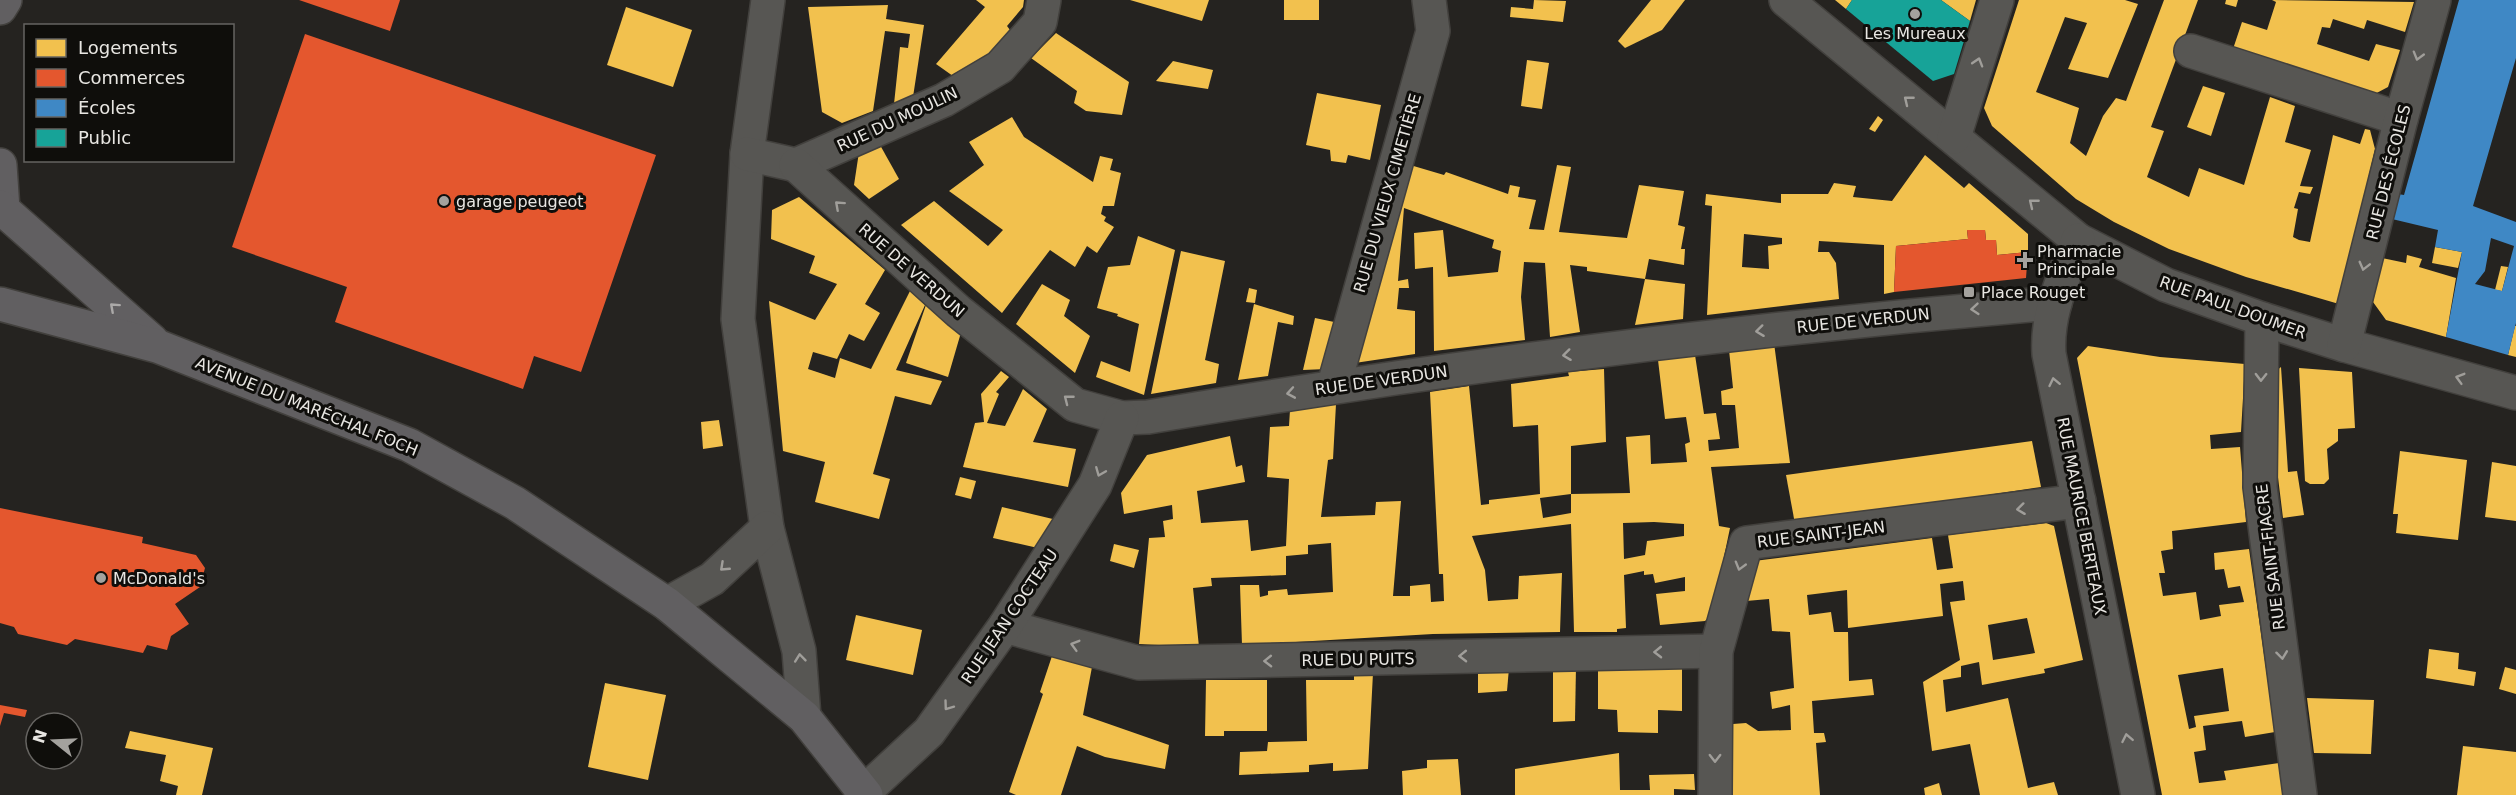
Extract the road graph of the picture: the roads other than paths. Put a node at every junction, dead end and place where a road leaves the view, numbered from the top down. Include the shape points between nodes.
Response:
1 (5, 0) edge
2 (768, 0) edge
3 (1044, 0) edge
4 (1429, 0) edge
5 (1786, 0) edge
6 (1997, 0) edge
7 (2434, 0) edge
8 (0, 8) edge
9 (2191, 51) dead end
10 (2401, 119) junction
11 (1954, 137) junction
12 (747, 154) junction
13 (0, 165) edge
14 (796, 165) junction
15 (1, 208) edge
16 (2078, 240) junction
17 (2055, 303) junction
18 (0, 304) edge
19 (2262, 319) junction
20 (2344, 345) junction
21 (158, 346) junction
22 (1334, 385) junction
23 (2516, 393) edge
24 (1122, 418) junction
25 (2079, 501) junction
26 (767, 528) junction
27 (667, 604) junction
28 (1005, 626) junction
29 (1716, 651) junction
30 (804, 717) junction
31 (864, 794) edge
32 (1715, 795) edge
33 (2138, 795) edge
34 (2300, 795) edge

1 - 8 main road
2 - 12 street
3 - 14 street, RUE DU MOULIN via 1041,22 1000,67 944,100
4 - 22 street, RUE DU VIEUX CIMETIÈRE via 1433,31
11 -> 5 street, RUE PAUL DOUMER
11 -> 6 street
7 -> 10 street, RUE DES ÉCOLES
9 - 10 street
10 -> 20 street, RUE DES ÉCOLES
16 -> 11 street, RUE PAUL DOUMER
12 - 14 street
12 - 26 street via 738,319
13 - 15 main road
24 -> 14 street, RUE DE VERDUN via 1076,405 958,311
21 -> 15 main road
16 - 17 street, RUE MAURICE BERTEAUX
16 - 19 street, RUE PAUL DOUMER via 2166,285
17 -> 22 street, RUE DE VERDUN via 1800,326
25 -> 17 street, RUE MAURICE BERTEAUX via 2049,354
18 - 21 main road
19 - 20 street, RUE PAUL DOUMER
19 -> 34 street, RUE SAINT-FIACRE via 2260,487
23 -> 20 street, RUE PAUL DOUMER
21 - 27 main road, AVENUE DU MARÉCHAL FOCH via 409,445 515,503
22 -> 24 street, RUE DE VERDUN via 1148,417
24 -> 28 street, RUE JEAN COCTEAU via 1095,485
25 -> 29 street, RUE SAINT-JEAN via 1746,543
33 -> 25 street, RUE MAURICE BERTEAUX
26 -> 27 street via 712,579
30 -> 26 street via 799,651
27 - 30 main road, AVENUE DU MARÉCHAL FOCH
29 -> 28 street, RUE DU PUITS via 1139,663
28 -> 31 street, RUE JEAN COCTEAU via 929,732
29 -> 32 street, RUE SAINT-JEAN
30 - 31 main road, AVENUE DU MARÉCHAL FOCH

